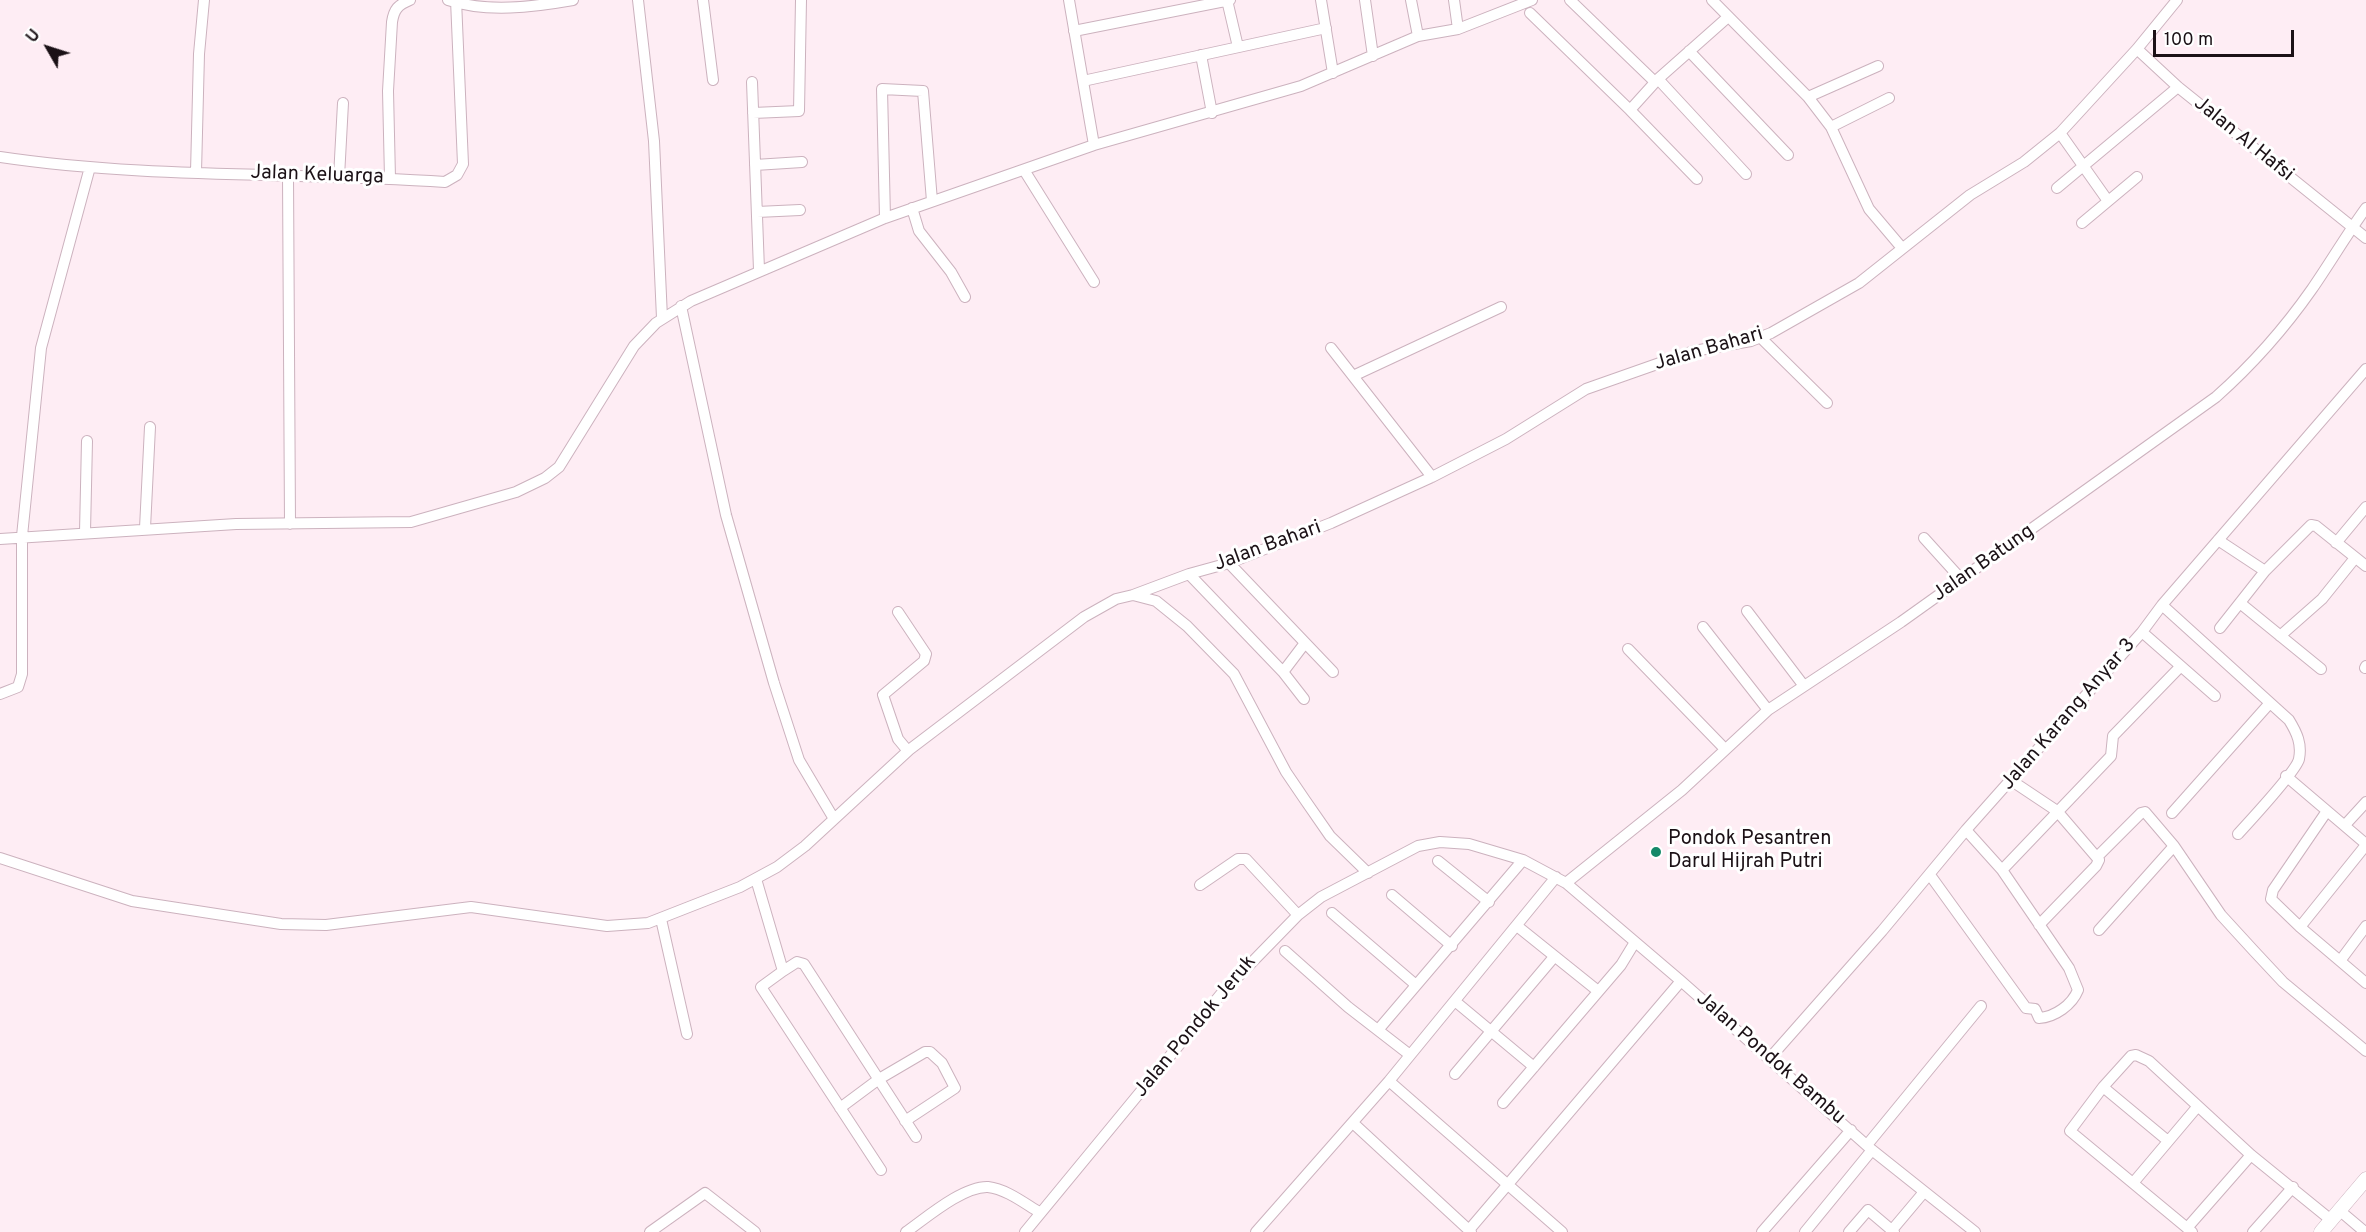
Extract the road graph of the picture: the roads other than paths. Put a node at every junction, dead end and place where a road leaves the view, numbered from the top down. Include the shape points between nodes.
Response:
1 (204, 0) edge
2 (410, 0) edge
3 (573, 0) edge
4 (638, 0) edge
5 (704, 0) edge
6 (801, 0) edge
7 (1069, 0) edge
8 (1228, 0) edge
9 (1321, 0) edge
10 (1365, 0) edge
11 (1411, 0) edge
12 (1454, 0) edge
13 (1532, 0) edge
14 (1570, 0) edge
15 (1712, 0) edge
16 (2177, 0) edge
17 (454, 1) edge
18 (1530, 13) dead end
19 (1728, 17) junction
20 (1326, 28) junction
21 (1458, 29) junction
22 (1074, 31) junction
23 (1418, 36) junction
24 (1238, 47) junction
25 (2137, 49) junction
26 (1689, 51) junction
27 (1201, 55) junction
28 (1373, 56) junction
29 (1878, 66) dead end
30 (1333, 74) junction
31 (713, 80) dead end
32 (1656, 80) junction
33 (1083, 81) junction
34 (752, 82) dead end
35 (2178, 87) junction
36 (1808, 97) junction
37 (1889, 98) dead end
38 (344, 103) dead end
39 (1630, 110) junction
40 (753, 113) junction
41 (1212, 113) junction
42 (1831, 127) junction
43 (2060, 133) junction
44 (1094, 145) junction
45 (1788, 155) dead end
46 (0, 157) edge
47 (802, 162) dead end
48 (755, 165) junction
49 (90, 166) junction
50 (2083, 166) junction
51 (1024, 170) junction
52 (196, 172) junction
53 (1746, 174) dead end
54 (288, 176) junction
55 (339, 177) junction
56 (2137, 177) dead end
57 (390, 178) junction
58 (1697, 179) dead end
59 (2057, 188) dead end
60 (932, 201) junction
61 (2108, 201) junction
62 (912, 208) junction
63 (2366, 208) edge
64 (800, 210) dead end
65 (757, 212) junction
66 (885, 218) junction
67 (2082, 223) dead end
68 (2352, 227) junction
69 (2366, 238) edge
70 (1902, 248) junction
71 (759, 270) junction
72 (1094, 282) dead end
73 (965, 297) dead end
74 (681, 306) junction
75 (1501, 307) dead end
76 (662, 318) junction
77 (1760, 337) junction
78 (1331, 348) dead end
79 (2366, 369) edge
80 (1353, 376) junction
81 (1827, 403) dead end
82 (150, 427) dead end
83 (87, 441) dead end
84 (1432, 477) junction
85 (2366, 507) edge
86 (290, 524) junction
87 (145, 528) junction
88 (85, 532) junction
89 (22, 536) junction
90 (1924, 538) dead end
91 (0, 539) edge
92 (2218, 540) junction
93 (2336, 543) junction
94 (2355, 558) junction
95 (1229, 564) junction
96 (2366, 566) edge
97 (2265, 571) junction
98 (1189, 574) junction
99 (1962, 580) junction
100 (1133, 595) junction
101 (2240, 603) junction
102 (2162, 605) junction
103 (1748, 611) dead end
104 (898, 612) dead end
105 (1703, 627) dead end
106 (2220, 628) dead end
107 (2142, 632) junction
108 (2280, 636) junction
109 (1305, 643) junction
110 (1628, 649) dead end
111 (2180, 667) junction
112 (2321, 669) dead end
113 (1283, 672) junction
114 (1333, 672) dead end
115 (1803, 686) junction
116 (0, 694) edge
117 (2215, 696) dead end
118 (1304, 699) dead end
119 (2270, 704) junction
120 (1768, 710) junction
121 (1724, 748) junction
122 (908, 751) junction
123 (2286, 776) junction
124 (2012, 781) junction
125 (2366, 802) edge
126 (2057, 811) junction
127 (2327, 811) junction
128 (2172, 813) dead end
129 (834, 819) junction
130 (2345, 825) junction
131 (1966, 830) junction
132 (2238, 834) dead end
133 (2366, 844) edge
134 (2174, 846) junction
135 (2098, 856) junction
136 (0, 858) edge
137 (1523, 860) junction
138 (1438, 861) dead end
139 (2002, 870) junction
140 (1368, 873) junction
141 (1930, 875) junction
142 (756, 879) junction
143 (1561, 880) junction
144 (1200, 885) dead end
145 (1392, 895) dead end
146 (1489, 902) junction
147 (1332, 913) dead end
148 (1298, 915) junction
149 (662, 919) junction
150 (2038, 925) junction
151 (1517, 926) junction
152 (2366, 926) edge
153 (2300, 927) junction
154 (2099, 930) dead end
155 (1635, 942) junction
156 (1452, 946) junction
157 (1285, 951) dead end
158 (1554, 957) junction
159 (2340, 961) junction
160 (783, 971) junction
161 (1681, 981) junction
162 (2366, 982) edge
163 (1416, 985) junction
164 (1598, 991) junction
165 (1456, 1002) junction
166 (1982, 1006) dead end
167 (1378, 1030) junction
168 (1492, 1033) junction
169 (687, 1034) dead end
170 (2366, 1051) edge
171 (1410, 1055) junction
172 (1769, 1059) junction
173 (1534, 1067) junction
174 (1455, 1074) dead end
175 (879, 1079) junction
176 (1389, 1081) junction
177 (2103, 1087) junction
178 (1503, 1103) dead end
179 (2198, 1106) junction
180 (840, 1108) junction
181 (905, 1122) junction
182 (1353, 1123) junction
183 (1851, 1130) junction
184 (916, 1137) dead end
185 (2168, 1141) junction
186 (1870, 1147) junction
187 (2251, 1155) junction
188 (881, 1170) dead end
189 (2366, 1179) edge
190 (2133, 1182) junction
191 (1508, 1186) junction
192 (2293, 1187) junction
193 (1924, 1192) junction
194 (1039, 1212) junction
195 (2335, 1215) junction
196 (1029, 1230) edge
197 (2190, 1230) edge
198 (1470, 1231) edge
199 (1893, 1231) edge
200 (650, 1232) edge
201 (755, 1232) edge
202 (906, 1232) edge
203 (1256, 1232) edge
204 (1562, 1232) edge
205 (1762, 1232) edge
206 (1805, 1232) edge
207 (1849, 1232) edge
208 (1975, 1232) edge
209 (2253, 1232) edge
210 (2321, 1232) edge
211 (2365, 1232) edge

1 - 52 street
2 - 57 street via 399,4 393,12 388,91
3 - 17 street via 512,7
4 - 76 street via 654,141
5 - 31 street
6 - 40 street via 799,111
7 - 22 street
8 - 22 street
8 - 24 street
9 - 20 street
10 - 28 street
11 - 23 street
12 - 21 street
13 - 21 street
14 - 32 street
15 - 19 street
16 - 25 street, Jalan Bahari
17 - 57 street, Jalan Keluarga via 463,164 457,175 445,182
18 - 39 street
19 - 26 street
19 - 36 street
20 - 24 street
20 - 30 street
21 - 23 street
22 - 33 street
23 - 28 street
24 - 27 street
25 - 35 street, Jalan Al Hafsi
25 - 43 street, Jalan Bahari
26 - 32 street
26 - 45 street
27 - 33 street
27 - 41 street
28 - 30 street
29 - 36 street
30 - 41 street
32 - 39 street
32 - 53 street
33 - 44 street
34 - 40 street
35 - 50 street
35 - 68 street, Jalan Al Hafsi
36 - 42 street
37 - 42 street
38 - 55 street
39 - 58 street
40 - 48 street
41 - 44 street
42 - 70 street via 1869,209
43 - 50 street
43 - 70 street, Jalan Bahari
44 - 51 street
46 - 49 street, Jalan Keluarga
47 - 48 street
48 - 65 street
49 - 52 street, Jalan Keluarga
49 - 89 street via 41,348
50 - 59 street
50 - 61 street
51 - 60 street
51 - 72 street
52 - 54 street, Jalan Keluarga
54 - 55 street, Jalan Keluarga
54 - 86 street
55 - 57 street, Jalan Keluarga
56 - 61 street
60 - 62 street
60 - 66 street via 923,91 882,89
61 - 67 street
62 - 66 street
62 - 73 street via 919,231
63 - 68 street, Jalan Batung
64 - 65 street
65 - 71 street
66 - 71 street
68 - 69 street, Jalan Al Hafsi
68 - 99 street, Jalan Batung via 2311,290 2246,370 2216,397
70 - 77 street, Jalan Bahari via 1859,283
71 - 74 street
74 - 76 street
74 - 129 street via 726,515 774,683 799,760
75 - 80 street
76 - 86 street via 634,346 566,458 545,478 516,492 411,522
77 - 81 street
77 - 84 street, Jalan Bahari via 1694,351 1586,389 1506,439
78 - 80 street
79 - 92 street, Jalan Karang Anyar 3
80 - 84 street
82 - 87 street
83 - 88 street
84 - 95 street, Jalan Bahari
85 - 93 street
86 - 87 street
87 - 88 street
88 - 89 street
89 - 91 street
89 - 116 street via 22,674 18,687
90 - 99 street
92 - 97 street
92 - 102 street, Jalan Karang Anyar 3
93 - 94 street
93 - 97 street via 2311,525
94 - 96 street
94 - 108 street via 2322,599
95 - 98 street, Jalan Bahari
95 - 109 street
97 - 101 street
98 - 100 street, Jalan Bahari
98 - 113 street
99 - 115 street, Jalan Batung
100 - 122 street, Jalan Bahari via 1116,599 1084,617
100 - 140 street via 1164,606 1225,663 1305,800 1330,836
101 - 106 street
101 - 108 street
102 - 107 street, Jalan Karang Anyar 3
102 - 119 street
103 - 115 street
104 - 122 street via 927,657 883,695 898,739
105 - 120 street
107 - 111 street
107 - 124 street, Jalan Karang Anyar 3
108 - 112 street
109 - 113 street
109 - 114 street
110 - 121 street
111 - 117 street
111 - 126 street via 2113,736 2111,756
113 - 118 street
115 - 120 street, Jalan Batung
119 - 123 street via 2289,720 2300,745 2298,765
119 - 128 street
120 - 121 street, Jalan Batung
121 - 143 street, Jalan Batung via 1682,790
122 - 129 street, Jalan Bahari
123 - 127 street
123 - 132 street
124 - 126 street
124 - 131 street, Jalan Karang Anyar 3
125 - 130 street
126 - 135 street
126 - 139 street
127 - 130 street
127 - 153 street via 2272,890 2272,901
129 - 142 street, Jalan Bahari via 797,852
130 - 133 street
131 - 139 street
131 - 141 street, Jalan Karang Anyar 3
133 - 153 street
134 - 135 street via 2145,812
134 - 154 street
134 - 170 street via 2221,915 2283,982
135 - 150 street via 2097,866
136 - 149 street, Jalan Bahari via 132,901 291,925 326,925 471,907 607,926
137 - 140 street, Jalan Pondok Jeruk via 1469,844 1440,842 1418,846
137 - 143 street, Jalan Pondok Jeruk
137 - 146 street
138 - 146 street
139 - 150 street
140 - 148 street, Jalan Pondok Jeruk via 1321,897
141 - 150 street via 2026,1008 2035,1009 2039,1018 2056,1013 2074,999 2078,990 2068,968
141 - 172 street, Jalan Karang Anyar 3
142 - 149 street, Jalan Bahari
142 - 160 street
143 - 151 street, Jalan Batung
143 - 155 street, Jalan Pondok Bambu
144 - 148 street via 1238,859 1246,859
145 - 156 street
146 - 156 street
147 - 163 street
148 - 194 street, Jalan Pondok Jeruk via 1221,993
149 - 169 street
151 - 158 street
151 - 165 street, Jalan Batung
152 - 159 street
153 - 159 street
155 - 161 street, Jalan Pondok Bambu
155 - 164 street
156 - 163 street
157 - 167 street
158 - 164 street
158 - 168 street
159 - 162 street
160 - 175 street via 797,962 804,964
160 - 180 street via 761,987
161 - 172 street, Jalan Pondok Bambu
161 - 191 street
163 - 167 street
164 - 173 street
165 - 168 street
165 - 171 street, Jalan Batung
166 - 186 street
167 - 171 street
168 - 173 street
168 - 174 street
171 - 176 street, Jalan Batung
172 - 183 street, Jalan Pondok Bambu
173 - 178 street
175 - 180 street
175 - 181 street
175 - 181 street via 925,1052 934,1054 956,1084 952,1092
176 - 182 street, Jalan Batung
176 - 191 street
177 - 179 street via 2136,1055
177 - 185 street
177 - 190 street via 2070,1131
179 - 185 street
179 - 187 street
180 - 188 street
181 - 184 street
182 - 198 street
182 - 203 street, Jalan Batung
183 - 186 street, Jalan Pondok Bambu
183 - 205 street
185 - 190 street
186 - 193 street, Jalan Pondok Bambu
186 - 206 street
187 - 192 street
187 - 197 street
189 - 195 street
190 - 197 street
191 - 198 street
191 - 204 street
192 - 195 street
192 - 209 street
193 - 199 street
193 - 208 street, Jalan Pondok Bambu
194 - 196 street, Jalan Pondok Jeruk
194 - 202 street via 988,1187 970,1191
195 - 210 street
195 - 211 street
199 - 207 street via 1868,1210
200 - 201 street via 705,1193

